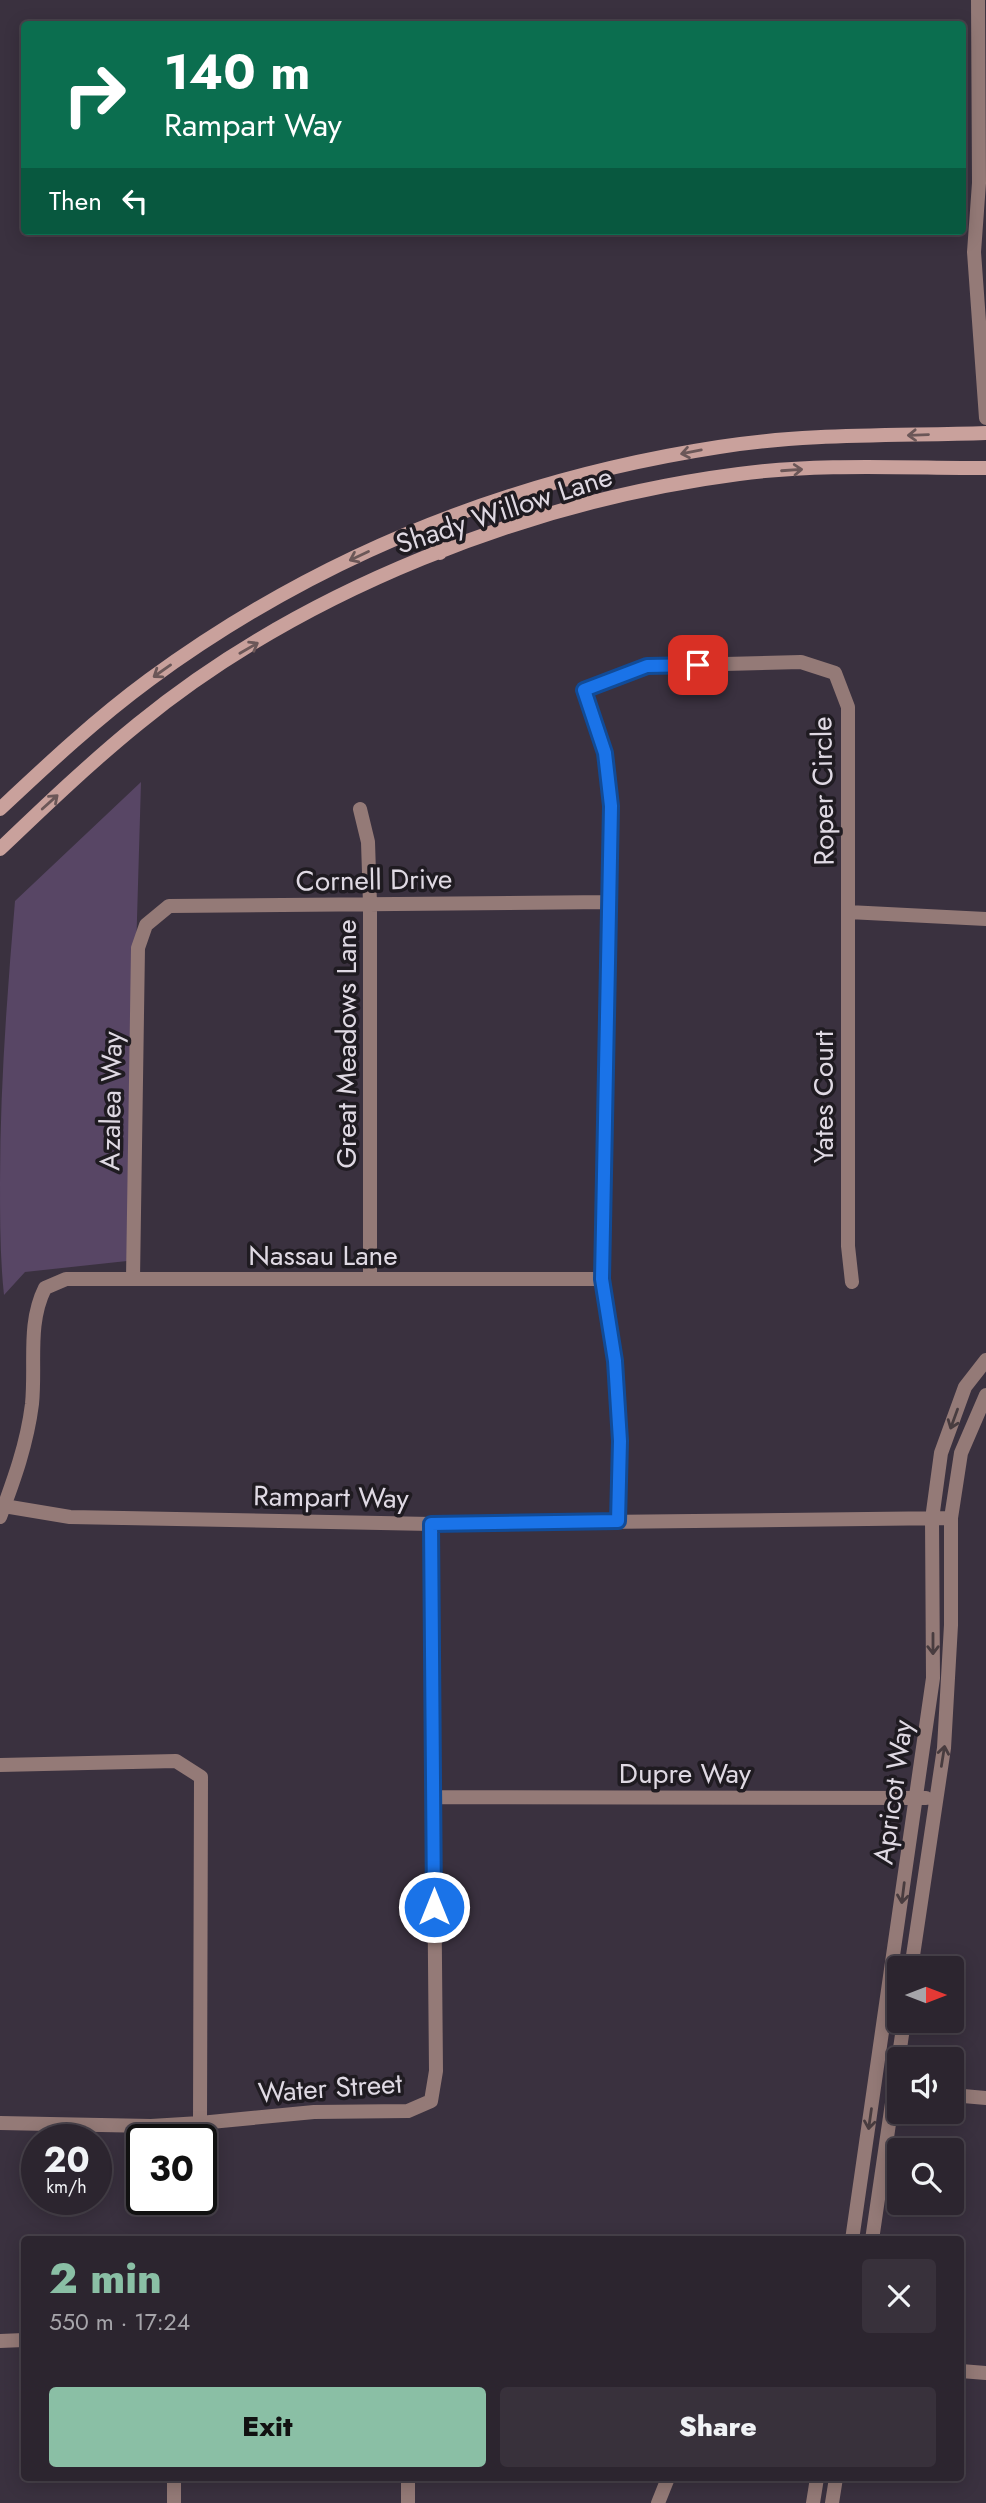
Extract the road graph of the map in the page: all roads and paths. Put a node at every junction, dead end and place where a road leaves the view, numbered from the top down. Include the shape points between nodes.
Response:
1 (978, 0) edge
2 (979, 183) junction
3 (986, 215) edge
4 (986, 418) edge
5 (986, 433) edge
6 (986, 468) edge
7 (430, 525) junction
8 (440, 553) junction
9 (0, 809) edge
10 (360, 809) dead end
11 (0, 849) edge
12 (609, 902) junction
13 (370, 904) junction
14 (848, 912) junction
15 (986, 919) edge
16 (146, 925) joint
17 (133, 1279) junction
18 (370, 1279) junction
19 (602, 1279) junction
20 (852, 1282) dead end
21 (986, 1360) edge
22 (986, 1395) edge
23 (2, 1512) edge
24 (951, 1518) junction
25 (932, 1519) junction
26 (618, 1521) junction
27 (431, 1524) junction
28 (0, 1765) edge
29 (433, 1797) junction
30 (916, 1798) junction
31 (936, 1799) junction
32 (913, 1956) edge
33 (875, 2088) junction
34 (887, 2089) edge
35 (964, 2096) edge
36 (986, 2098) edge
37 (0, 2123) edge
38 (200, 2123) junction
39 (891, 2124) edge
40 (853, 2236) edge
41 (873, 2236) edge
42 (0, 2340) edge
43 (21, 2340) edge
44 (964, 2371) edge
45 (986, 2373) edge
46 (174, 2481) edge
47 (408, 2481) edge
48 (667, 2481) edge
49 (817, 2481) edge
50 (836, 2481) edge
51 (174, 2503) edge
52 (408, 2503) edge
53 (658, 2503) edge
54 (813, 2503) edge
55 (832, 2503) edge

1 - 2 street
2 - 3 street
2 - 4 street via 974,252
5 -> 7 main road, Shady Willow Lane via 721,447 609,467 487,501
8 -> 6 main road, Shady Willow Lane via 569,509 741,474 826,468
7 - 8 main road
7 -> 9 main road, Shady Willow Lane via 314,576 193,650 69,745
11 -> 8 main road, Shady Willow Lane via 139,723 223,663 303,616
10 - 13 street, Great Meadows Lane via 368,842
12 - 13 street, Cornell Drive
12 - 14 street, Roper Circle via 611,806 605,753 584,690 647,666 801,662 835,673 848,707
12 - 19 street, Roper Circle
13 - 16 street, Cornell Drive via 169,906
13 - 18 street, Great Meadows Lane
14 - 15 street
14 - 20 street, Yates Court via 848,1246
16 - 17 street, Azalea Way via 138,948
17 - 18 street, Nassau Lane
17 - 23 street, Nassau Lane via 66,1279 45,1288 34,1309 32,1403 23,1456
18 - 19 street, Nassau Lane
19 - 26 street, Roper Circle via 615,1361
21 -> 25 street, Apricot Way via 965,1387 942,1453
22 - 24 street, Apricot Way via 961,1453
23 - 27 street, Rampart Way
24 - 25 street, Rampart Way
31 -> 24 street, Apricot Way via 949,1690
25 - 26 street, Rampart Way
25 -> 30 street, Apricot Way via 933,1678
26 - 27 street, Rampart Way
27 - 29 street, Water Street
28 - 38 street via 176,1761 201,1777
29 - 30 street, Dupre Way
29 - 38 street, Water Street via 436,2071 431,2101 408,2111 314,2112
30 - 31 street, Dupre Way
30 -> 33 street, Apricot Way
31 - 32 street, Apricot Way
33 - 34 street
33 -> 40 street, Apricot Way
35 - 36 street
37 - 38 street
39 - 41 street
42 - 43 street
44 - 45 street
46 - 51 street
47 - 52 street
48 - 53 street
49 - 54 street
50 - 55 street

